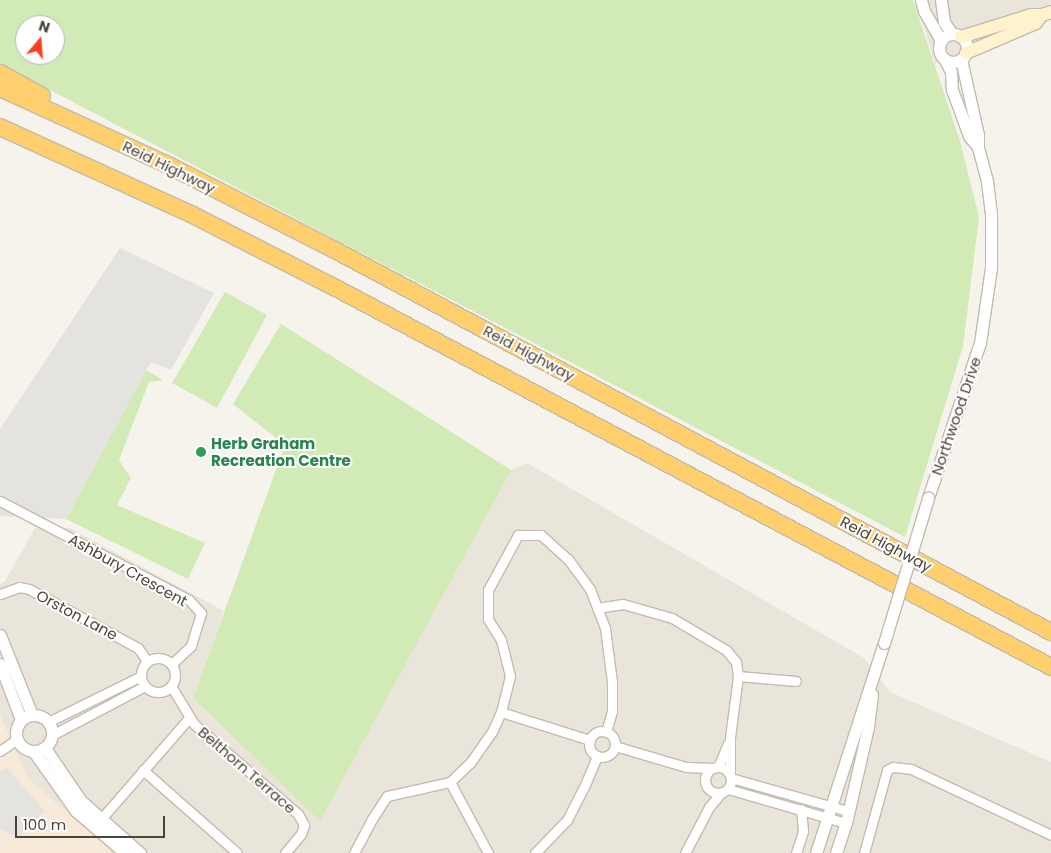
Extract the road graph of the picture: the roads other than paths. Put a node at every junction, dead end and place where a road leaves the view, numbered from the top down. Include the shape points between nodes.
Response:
1 (920, 0) edge
2 (940, 0) edge
3 (1046, 14) edge
4 (956, 35) junction
5 (941, 40) junction
6 (964, 56) junction
7 (945, 60) junction
8 (0, 73) edge
9 (0, 88) edge
10 (0, 127) edge
11 (0, 138) edge
12 (978, 147) junction
13 (166, 164) junction
14 (86, 165) junction
15 (0, 501) edge
16 (0, 594) edge
17 (597, 608) junction
18 (1051, 632) edge
19 (0, 635) edge
20 (147, 661) junction
21 (172, 664) junction
22 (1051, 668) edge
23 (6, 670) edge
24 (140, 676) junction
25 (738, 676) junction
26 (874, 678) junction
27 (796, 681) dead end
28 (145, 686) junction
29 (171, 686) junction
30 (501, 712) junction
31 (32, 715) junction
32 (189, 718) junction
33 (21, 720) junction
34 (48, 722) junction
35 (606, 732) junction
36 (52, 735) junction
37 (730, 738) junction
38 (16, 740) junction
39 (590, 740) junction
40 (615, 746) junction
41 (39, 750) junction
42 (0, 751) edge
43 (597, 756) junction
44 (686, 767) junction
45 (716, 768) junction
46 (143, 770) junction
47 (730, 776) junction
48 (705, 780) junction
49 (450, 782) junction
50 (709, 789) junction
51 (724, 791) junction
52 (709, 807) junction
53 (801, 809) junction
54 (828, 812) junction
55 (848, 812) junction
56 (101, 819) junction
57 (846, 823) junction
58 (1051, 835) edge
59 (125, 853) edge
60 (140, 853) edge
61 (237, 853) edge
62 (285, 853) edge
63 (354, 853) edge
64 (488, 853) edge
65 (535, 853) edge
66 (684, 853) edge
67 (796, 853) edge
68 (816, 853) edge
69 (836, 853) edge
70 (864, 853) edge

1 - 5 street
2 - 4 street via 944,22
3 - 4 main road via 1031,14
3 - 6 main road via 1036,22
4 - 5 street
4 - 6 street via 966,44
5 - 7 street via 938,48
6 - 7 street via 953,62
6 - 12 street, Northwood Drive
7 - 12 street, Northwood Drive via 969,136
8 - 13 highway
9 - 13 highway, Reid Highway
10 - 14 highway
11 - 14 highway
12 - 26 street, Northwood Drive, bridge via 991,214 991,268 985,317 974,366 928,498
13 - 18 highway, Reid Highway
14 - 22 highway via 334,287
15 - 21 street, Ashbury Crescent via 189,600 201,613 191,646
16 - 20 street, Orston Lane via 19,587 29,589 138,648
17 - 25 street via 623,604 672,618 726,650 736,662
17 - 30 street via 590,589 568,559 541,535 518,535 488,590 488,620 501,640 510,676
17 - 35 street via 605,628 612,682 612,711
19 - 23 street
20 - 21 street via 158,657
20 - 24 street
21 - 29 street via 176,674
23 - 31 street
23 - 33 street
24 - 28 street
24 - 34 street
25 - 27 street
25 - 37 street
26 - 54 street, Northwood Drive
26 - 55 street, Northwood Drive via 868,727
28 - 29 street via 158,692
28 - 36 street
29 - 32 street, Belthorn Terrace
30 - 39 street
30 - 49 street via 492,732 470,763
31 - 33 street
31 - 34 street
32 - 46 street
32 - 62 street, Belthorn Terrace via 298,814 304,825 301,834
33 - 38 street via 16,727
34 - 36 street
35 - 39 street via 596,732
35 - 40 street via 613,738
36 - 41 street
37 - 45 street
37 - 47 street
38 - 41 street via 20,746
38 - 42 street
39 - 43 street via 590,749
40 - 43 street via 608,756
40 - 44 street
41 - 56 street via 81,801
41 - 59 street via 76,811
43 - 65 street via 567,820
44 - 45 street
44 - 48 street
45 - 47 street
45 - 48 street via 706,775
46 - 56 street
46 - 61 street
47 - 51 street
47 - 54 street
48 - 50 street
49 - 63 street via 387,796
49 - 64 street
50 - 51 street
50 - 52 street
51 - 52 street
51 - 53 street
52 - 66 street
53 - 54 street
53 - 67 street via 803,832
54 - 55 street
54 - 57 street
54 - 68 street, Northwood Drive
55 - 57 street, Northwood Drive
56 - 60 street
57 - 69 street, Northwood Drive
58 - 70 street via 911,768 892,767 887,770

